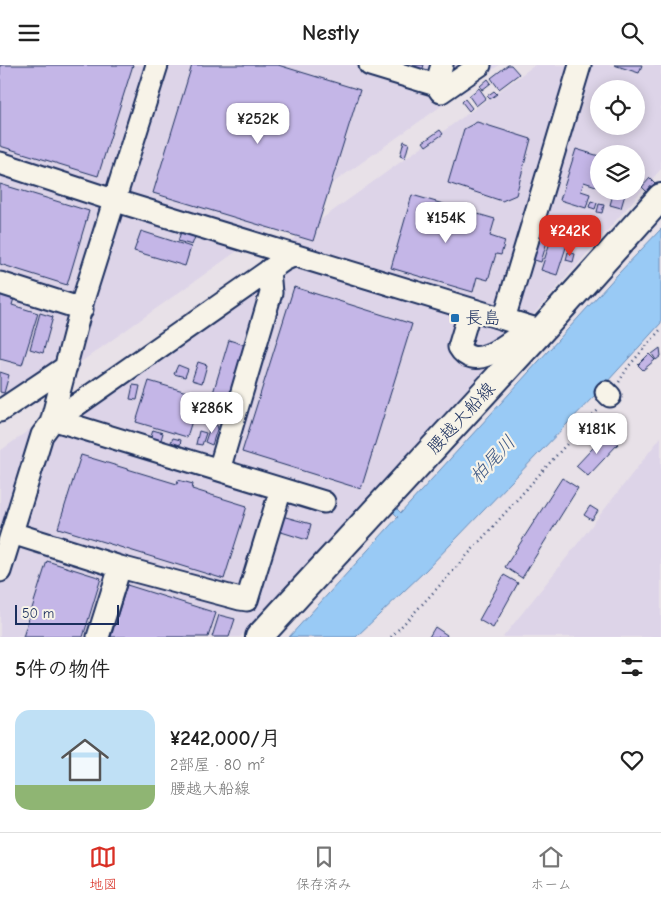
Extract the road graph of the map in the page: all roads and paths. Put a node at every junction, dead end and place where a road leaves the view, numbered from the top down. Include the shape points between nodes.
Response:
1 (157, 65) edge
2 (370, 65) edge
3 (442, 65) edge
4 (480, 65) edge
5 (580, 65) edge
6 (436, 85) junction
7 (0, 163) edge
8 (661, 197) edge
9 (113, 201) junction
10 (295, 255) junction
11 (269, 270) junction
12 (0, 283) edge
13 (82, 309) junction
14 (470, 310) junction
15 (504, 319) junction
16 (661, 329) edge
17 (535, 330) junction
18 (66, 367) junction
19 (0, 411) edge
20 (53, 422) junction
21 (219, 470) junction
22 (281, 489) junction
23 (324, 503) dead end
24 (12, 533) junction
25 (120, 567) junction
26 (0, 571) edge
27 (98, 637) edge
28 (259, 637) edge
29 (391, 637) edge

1 - 9 lane
2 - 6 lane
3 - 6 lane
4 - 6 lane via 441,91
5 - 15 lane
7 - 9 lane
8 - 17 main road, 腰越大船線
9 - 10 lane
9 - 13 lane
10 - 11 lane
10 - 14 lane
11 - 20 lane
11 - 21 lane via 271,293
12 - 13 lane
13 - 18 lane
14 - 15 lane
14 - 17 lane via 459,347 463,354 473,358 486,356
15 - 17 lane
16 - 29 path via 437,591
17 - 28 main road, 腰越大船線
18 - 19 lane
18 - 20 lane
20 - 21 lane
20 - 24 lane via 42,435
21 - 22 lane
22 - 23 lane
22 - 25 lane via 247,600
24 - 25 lane
24 - 26 lane
25 - 27 lane

